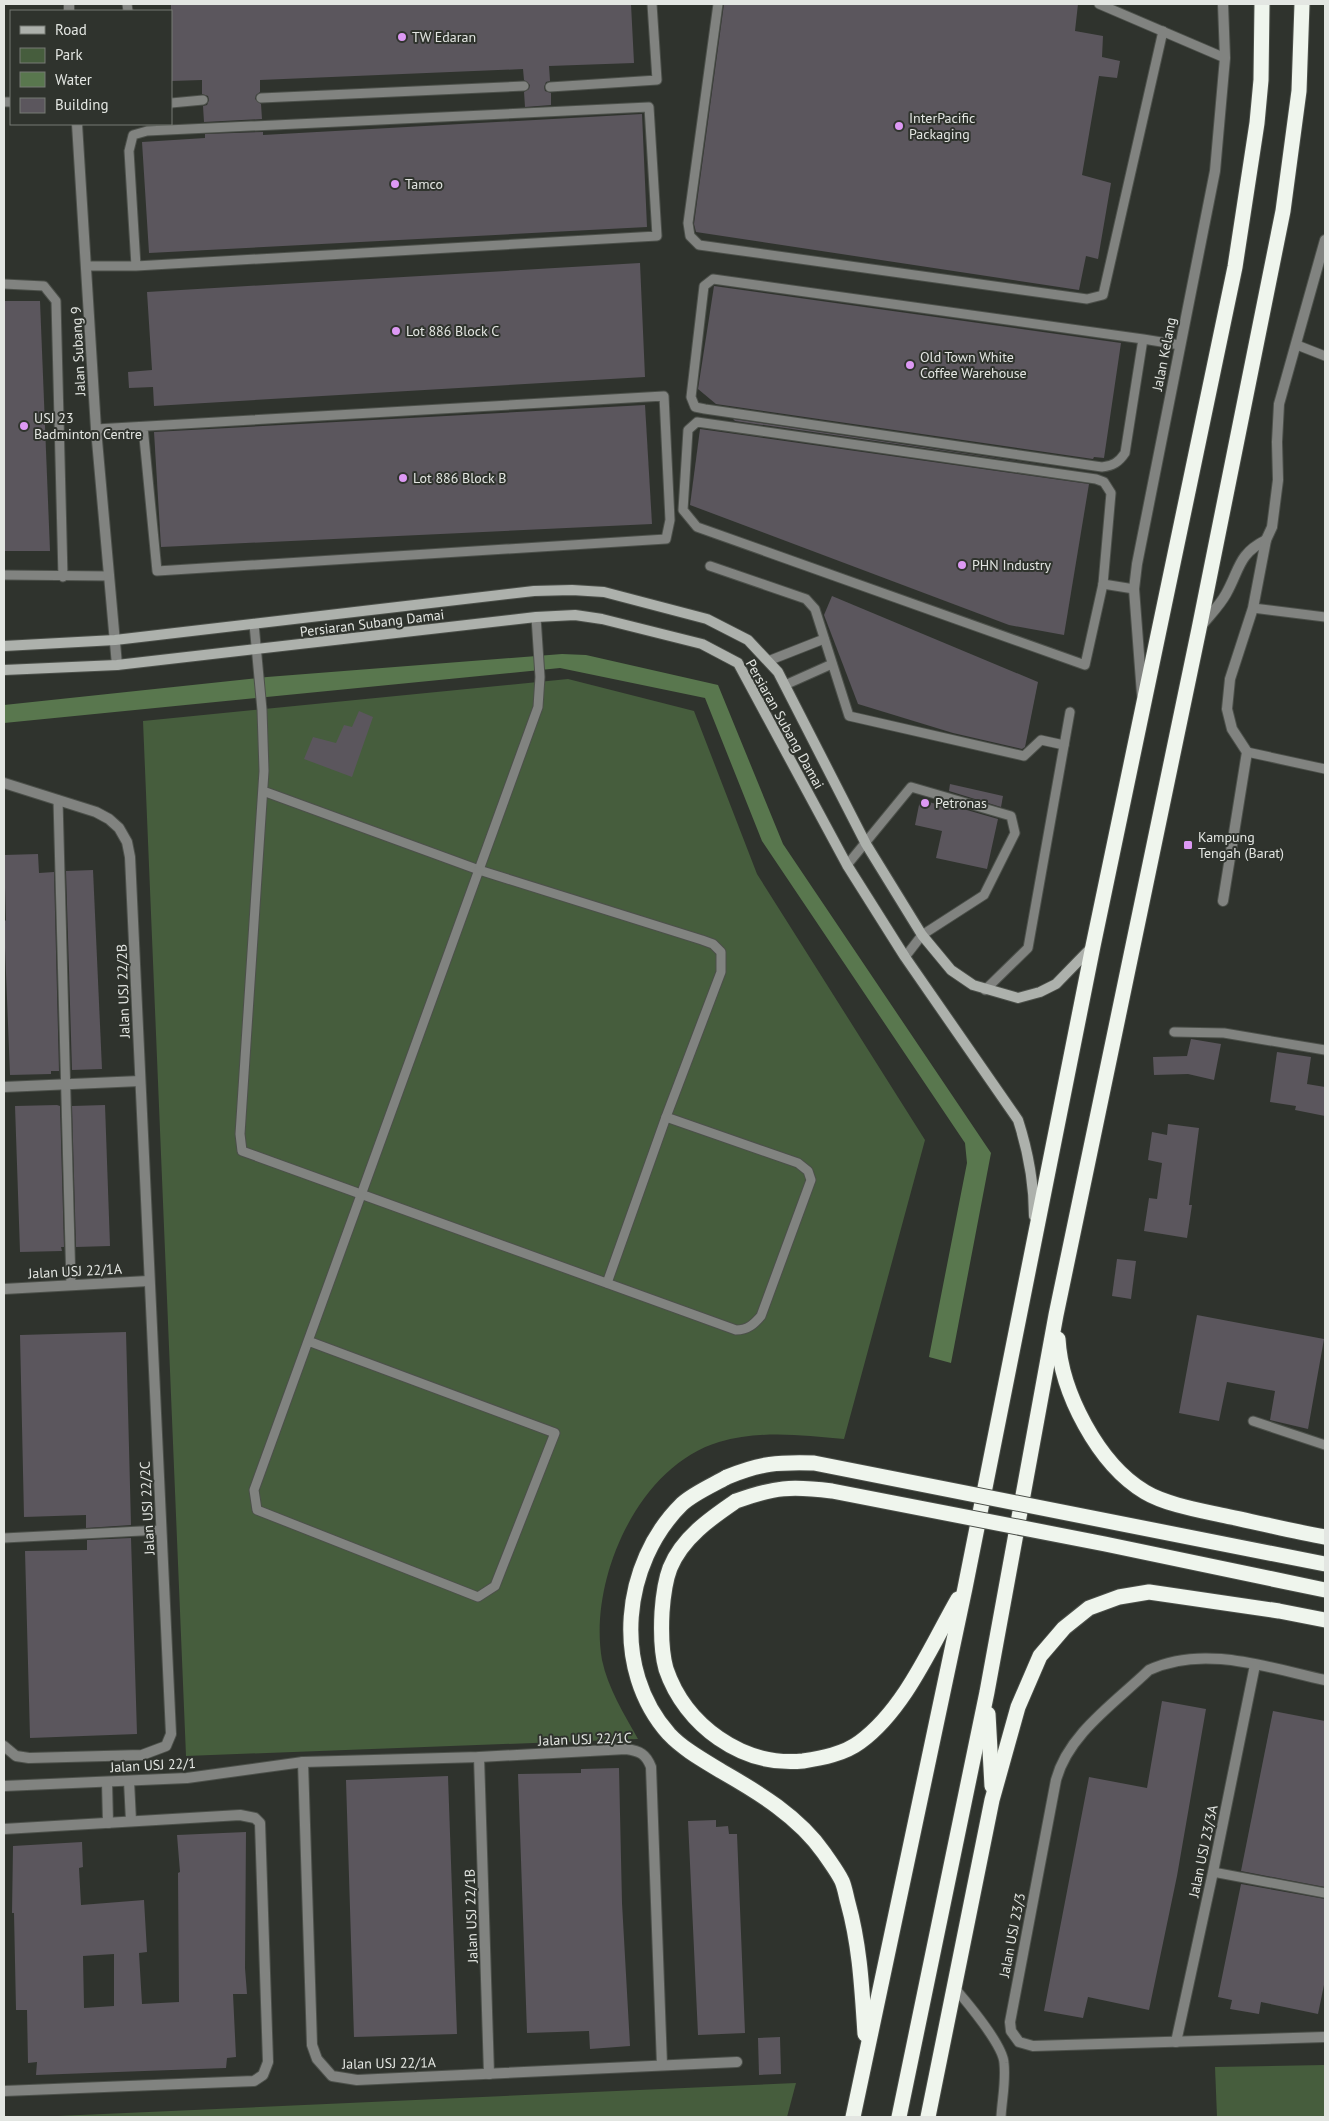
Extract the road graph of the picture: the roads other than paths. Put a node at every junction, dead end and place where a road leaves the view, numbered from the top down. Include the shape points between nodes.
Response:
1 (652, 4) edge
2 (718, 4) edge
3 (1099, 4) edge
4 (1223, 4) edge
5 (1262, 4) edge
6 (1302, 4) edge
7 (1163, 31) junction
8 (1225, 58) junction
9 (524, 86) dead end
10 (550, 87) dead end
11 (261, 98) dead end
12 (202, 100) dead end
13 (172, 103) edge
14 (77, 125) edge
15 (1325, 240) edge
16 (86, 266) junction
17 (136, 266) junction
18 (4, 284) edge
19 (1143, 339) junction
20 (1180, 345) junction
21 (1297, 345) junction
22 (1325, 356) edge
23 (143, 427) junction
24 (96, 428) junction
25 (1266, 540) junction
26 (710, 566) dead end
27 (4, 575) edge
28 (109, 576) junction
29 (63, 577) junction
30 (1103, 584) junction
31 (1134, 589) junction
32 (1253, 608) junction
33 (1325, 616) edge
34 (536, 617) junction
35 (254, 624) junction
36 (1199, 630) junction
37 (824, 639) junction
38 (115, 640) junction
39 (4, 646) edge
40 (256, 651) junction
41 (768, 661) junction
42 (832, 664) junction
43 (117, 666) junction
44 (4, 670) edge
45 (785, 685) junction
46 (1144, 709) junction
47 (1070, 712) dead end
48 (1064, 745) junction
49 (1247, 752) junction
50 (1325, 769) edge
51 (4, 783) edge
52 (263, 791) junction
53 (58, 800) junction
54 (866, 844) junction
55 (847, 865) junction
56 (479, 870) junction
57 (1223, 901) dead end
58 (922, 935) junction
59 (1093, 946) junction
60 (905, 957) junction
61 (985, 990) junction
62 (1174, 1032) dead end
63 (1325, 1050) edge
64 (140, 1081) junction
65 (64, 1084) junction
66 (4, 1087) edge
67 (666, 1117) junction
68 (361, 1196) junction
69 (1034, 1239) junction
70 (148, 1281) junction
71 (606, 1283) junction
72 (71, 1285) junction
73 (4, 1289) edge
74 (1056, 1315) junction
75 (308, 1341) junction
76 (1253, 1421) dead end
77 (1325, 1445) edge
78 (161, 1530) junction
79 (4, 1538) edge
80 (1325, 1538) edge
81 (1325, 1564) edge
82 (965, 1588) junction
83 (1325, 1590) edge
84 (1325, 1620) edge
85 (1255, 1665) junction
86 (1325, 1680) edge
87 (987, 1692) junction
88 (4, 1746) edge
89 (479, 1757) junction
90 (303, 1762) junction
91 (129, 1781) junction
92 (107, 1782) junction
93 (4, 1786) edge
94 (992, 1800) junction
95 (131, 1821) junction
96 (108, 1823) junction
97 (4, 1829) edge
98 (1213, 1872) junction
99 (1325, 1894) edge
100 (953, 1985) junction
101 (1325, 2037) edge
102 (1176, 2042) junction
103 (866, 2058) junction
104 (737, 2062) dead end
105 (662, 2064) junction
106 (490, 2074) junction
107 (4, 2091) edge
108 (928, 2114) edge
109 (853, 2117) edge
110 (899, 2117) edge
111 (1001, 2117) edge

1 - 10 lane via 657,80
2 - 7 lane via 688,223 690,236 699,245 1087,299 1103,294
3 - 7 lane
4 - 8 street, Jalan Kelang
5 - 46 highway via 1258,122 1241,232
6 - 36 highway via 1299,92 1288,182
7 - 8 lane
8 - 20 street, Jalan Kelang via 1215,171
9 - 11 lane
12 - 13 lane
14 - 16 street, Jalan Subang 9
15 - 21 street
16 - 17 lane
16 - 24 street, Jalan Subang 9
17 - 17 lane via 129,152 133,135 147,131 650,107 657,236
18 - 29 lane via 44,286 56,301
19 - 19 lane via 713,279 704,286 690,397 695,407 705,409 1102,468 1111,466 1125,453
19 - 20 lane
20 - 31 street, Jalan Kelang via 1142,530
21 - 22 lane
21 - 25 street via 1279,404 1278,480 1272,527
23 - 23 lane via 157,571 666,539 670,520 664,396
23 - 24 lane
24 - 28 street, Jalan Subang 9
25 - 32 street
25 - 36 street via 1251,548 1243,558 1225,595
26 - 37 lane via 806,599 815,609
27 - 29 lane
28 - 29 lane
28 - 38 street, Jalan Subang 9
30 - 30 lane via 1085,664 697,527 684,510 688,430 697,422 1096,479 1104,482 1112,493
30 - 31 lane
31 - 46 street, Jalan Kelang
32 - 33 lane
32 - 49 street via 1230,680 1227,710 1232,729
34 - 40 street, Persiaran Subang Damai
34 - 55 street, Persiaran Subang Damai via 576,615 602,619 702,644 738,663
34 - 56 lane via 540,677 538,707
35 - 38 street, Persiaran Subang Damai
35 - 40 lane
35 - 41 street, Persiaran Subang Damai via 534,591 604,592 707,619 748,640
36 - 74 highway
37 - 41 lane
37 - 42 lane
38 - 39 street, Persiaran Subang Damai
38 - 43 street, Jalan Subang 9
40 - 43 street, Persiaran Subang Damai
40 - 52 lane via 262,710
41 - 45 street, Persiaran Subang Damai
42 - 45 lane
42 - 48 lane via 849,716 1024,756 1041,740
43 - 44 street, Persiaran Subang Damai
45 - 54 street, Persiaran Subang Damai
46 - 59 highway
47 - 48 lane
48 - 61 lane via 1028,948
49 - 50 lane
49 - 57 street
51 - 53 street, Jalan USJ 22/2B
52 - 56 lane
52 - 68 lane via 240,1144 242,1151 249,1155
53 - 64 street, Jalan USJ 22/2B via 109,819 128,842 134,910
53 - 65 lane
54 - 55 lane
54 - 58 street, Persiaran Subang Damai
54 - 58 lane via 911,787 1011,816 1015,833 984,895
55 - 60 street, Persiaran Subang Damai
56 - 67 lane via 714,944 721,952 721,972
56 - 68 lane
58 - 60 lane
58 - 61 street, Persiaran Subang Damai via 951,970
59 - 61 street, Persiaran Subang Damai via 1056,984 1040,992 1018,998
59 - 69 highway
60 - 69 street, Persiaran Subang Damai via 1018,1120 1026,1146 1034,1198
62 - 63 lane via 1224,1033
64 - 65 street
64 - 70 street, Jalan USJ 22/2B
65 - 66 street
65 - 72 lane
67 - 71 lane
67 - 71 lane via 798,1163 808,1171 809,1189 761,1316 752,1326 736,1330
68 - 71 lane
68 - 75 lane
69 - 82 highway
70 - 72 street, Jalan USJ 22/1A
70 - 78 street, Jalan USJ 22/2C
72 - 73 street, Jalan USJ 22/1A
74 - 80 highway via 1059,1357 1068,1388 1098,1446 1122,1473 1146,1492 1189,1508
74 - 87 highway
75 - 75 lane via 555,1433 495,1586 478,1597 257,1510 254,1490
76 - 77 lane
78 - 79 lane
78 - 88 street, Jalan USJ 22/2C via 171,1734 166,1746 142,1756 29,1758 16,1756
81 - 103 highway, bridge via 814,1463 756,1465 683,1502 658,1531 641,1564 630,1634 635,1668 652,1710 669,1734 692,1753 761,1795 798,1824 822,1850 842,1882 858,1950
82 - 83 highway, bridge via 902,1697 860,1743 826,1758 791,1762 758,1758 730,1746 703,1728 681,1702 666,1668 661,1634 663,1600 670,1568 687,1541 710,1518 736,1501 762,1491 793,1487 832,1491
82 - 103 highway
84 - 94 highway via 1149,1592 1119,1597 1089,1608 1064,1628 1040,1656 1018,1707
85 - 86 street, Jalan USJ 23/3
85 - 98 street, Jalan USJ 23/3A
85 - 102 street, Jalan USJ 23/3 via 1215,1658 1190,1658 1164,1663 1149,1670 1072,1744 1060,1764 1056,1780 1011,2013 1011,2030 1019,2042 1033,2046
87 - 94 highway
87 - 110 highway
89 - 90 street, Jalan USJ 22/1C
89 - 105 street, Jalan USJ 22/1C via 626,1749 648,1758 651,1768
89 - 106 street, Jalan USJ 22/1B
90 - 91 street, Jalan USJ 22/1 via 217,1775
90 - 106 street, Jalan USJ 22/1A via 312,2045 317,2059 332,2076 344,2080
91 - 92 street, Jalan USJ 22/1
91 - 95 street
92 - 93 street, Jalan USJ 22/1
92 - 96 street
94 - 100 highway
95 - 96 street
95 - 107 street via 240,1815 255,1818 260,1823 266,2069 263,2076 254,2081
96 - 97 street
98 - 99 lane
98 - 102 street, Jalan USJ 23/3A
100 - 108 highway
100 - 111 lane via 970,2005 1004,2060
101 - 102 street, Jalan USJ 23/3
103 - 109 highway
104 - 105 street, Jalan USJ 22/1A
105 - 106 street, Jalan USJ 22/1A

